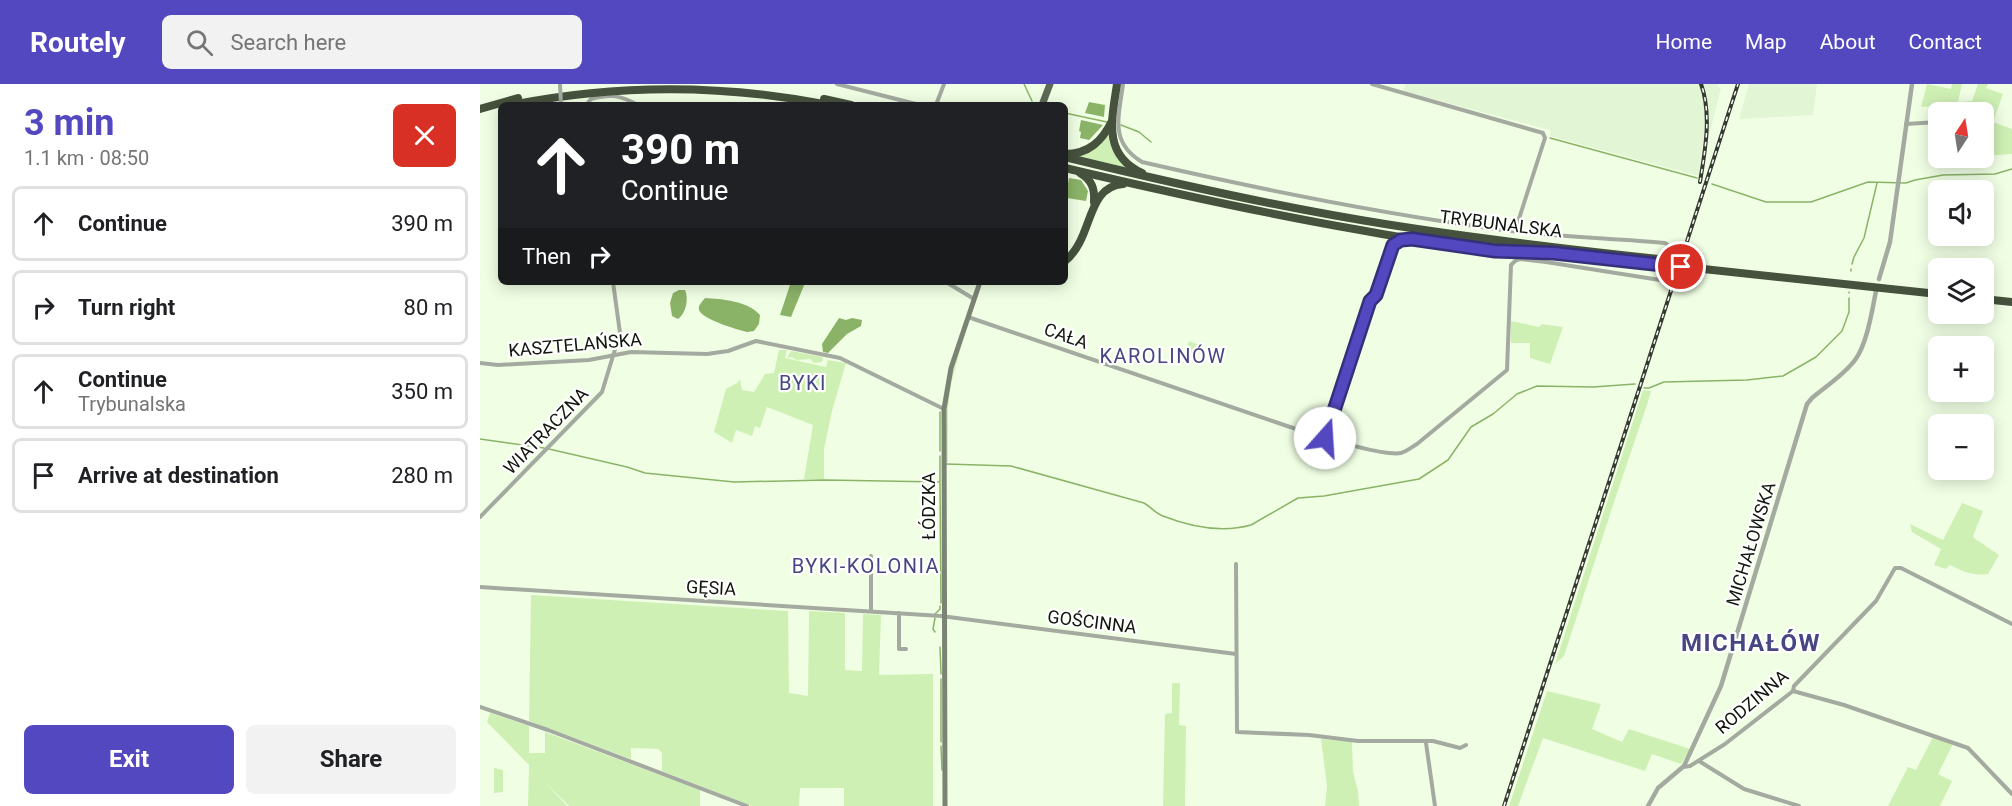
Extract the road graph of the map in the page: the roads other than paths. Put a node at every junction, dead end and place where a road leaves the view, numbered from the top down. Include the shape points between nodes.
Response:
1 (560, 84) edge
2 (598, 84) edge
3 (738, 84) edge
4 (837, 84) edge
5 (944, 84) edge
6 (1050, 84) edge
7 (1117, 84) edge
8 (1123, 84) edge
9 (1372, 84) edge
10 (1912, 84) edge
11 (506, 102) edge
12 (527, 102) edge
13 (561, 102) edge
14 (588, 102) edge
15 (633, 102) edge
16 (813, 102) edge
17 (837, 102) edge
18 (908, 102) edge
19 (937, 102) edge
20 (1043, 102) edge
21 (498, 104) edge
22 (480, 109) edge
23 (498, 109) edge
24 (480, 114) edge
25 (1112, 121) junction
26 (1928, 123) edge
27 (1906, 124) junction
28 (1068, 154) edge
29 (1068, 156) edge
30 (1068, 163) edge
31 (1069, 168) edge
32 (1163, 181) junction
33 (1144, 187) junction
34 (1094, 206) junction
35 (1515, 231) junction
36 (1372, 232) junction
37 (1412, 239) junction
38 (1554, 253) junction
39 (1068, 258) edge
40 (1668, 263) junction
41 (1695, 266) junction
42 (1381, 272) junction
43 (1879, 279) dead end
44 (613, 285) edge
45 (951, 285) edge
46 (979, 285) edge
47 (1928, 288) edge
48 (1876, 291) dead end
49 (1928, 293) edge
50 (1994, 295) edge
51 (2012, 297) edge
52 (974, 299) junction
53 (1994, 300) edge
54 (2012, 302) edge
55 (968, 317) junction
56 (614, 355) junction
57 (480, 363) edge
58 (944, 409) junction
59 (1325, 438) junction
60 (480, 517) edge
61 (871, 556) dead end
62 (1236, 564) dead end
63 (480, 587) edge
64 (871, 611) junction
65 (899, 613) junction
66 (943, 616) junction
67 (2012, 624) edge
68 (906, 649) dead end
69 (1236, 654) junction
70 (1792, 691) junction
71 (480, 707) edge
72 (1426, 743) junction
73 (1466, 745) dead end
74 (1699, 761) junction
75 (1683, 767) junction
76 (2012, 794) edge
77 (747, 806) edge
78 (945, 806) edge
79 (1435, 806) edge
80 (1648, 806) edge
81 (1799, 806) edge

1 - 13 street, bridge
2 - 11 highway
3 - 17 highway
4 - 18 street
5 - 19 street
6 - 20 main road
7 - 25 highway
8 - 35 street via 1120,141 1142,162 1276,192
9 - 35 street via 1543,132 1545,138
10 - 27 street
12 - 16 highway via 589,90 665,85 750,90
14 - 15 street via 613,95
21 - 22 highway
23 - 24 highway
25 - 28 highway via 1092,147
25 - 32 highway via 1121,158 1133,168
26 - 27 street
27 - 43 street via 1887,254
29 - 32 highway, TRYBUNALSKA
30 - 38 highway, TRYBUNALSKA via 1329,220
31 - 33 highway
31 - 34 highway via 1091,183
32 - 40 highway, TRYBUNALSKA via 1410,228
33 - 34 highway via 1113,186 1103,192
33 - 36 highway
34 - 39 highway via 1081,242
35 - 59 street, CAŁA via 1665,243 1673,253 1668,274 1660,280 1546,262 1513,262 1507,370 1400,453
36 - 37 highway
36 - 42 highway via 1386,244
37 - 38 highway via 1495,251
37 - 42 highway via 1394,244
38 - 40 highway, TRYBUNALSKA
40 - 41 highway, TRYBUNALSKA
41 - 47 highway, TRYBUNALSKA
41 - 49 highway, TRYBUNALSKA
42 - 59 street
44 - 56 street, WIATRACZNA via 620,330
45 - 52 street
46 - 52 main road, ŁÓDZKA
48 - 75 street, MICHAŁOWSKA via 1857,356 1807,404 1721,687
50 - 51 highway
52 - 55 main road, ŁÓDZKA
53 - 54 highway
55 - 58 main road, ŁÓDZKA via 951,368
55 - 59 street, CAŁA
56 - 57 street, KASZTELAŃSKA via 575,361
56 - 58 street, KASZTELAŃSKA via 641,351 714,354 759,342 845,360
56 - 60 street, WIATRACZNA via 602,393
58 - 66 main road, ŁÓDZKA
61 - 64 street
62 - 69 street
63 - 64 street, GĘSIA
64 - 65 street, GĘSIA
65 - 66 street, GĘSIA
65 - 68 street via 899,649
66 - 69 street, GOŚCINNA
66 - 78 main road, ŁÓDZKA
67 - 70 street, RODZINNA via 1900,568 1892,571 1876,601
69 - 72 street via 1237,732
70 - 74 street, RODZINNA
70 - 76 street via 1968,747
71 - 77 street
72 - 73 street via 1460,748
72 - 79 street
74 - 75 street, RODZINNA
74 - 81 street via 1744,789
75 - 80 street, MICHAŁOWSKA via 1658,788

